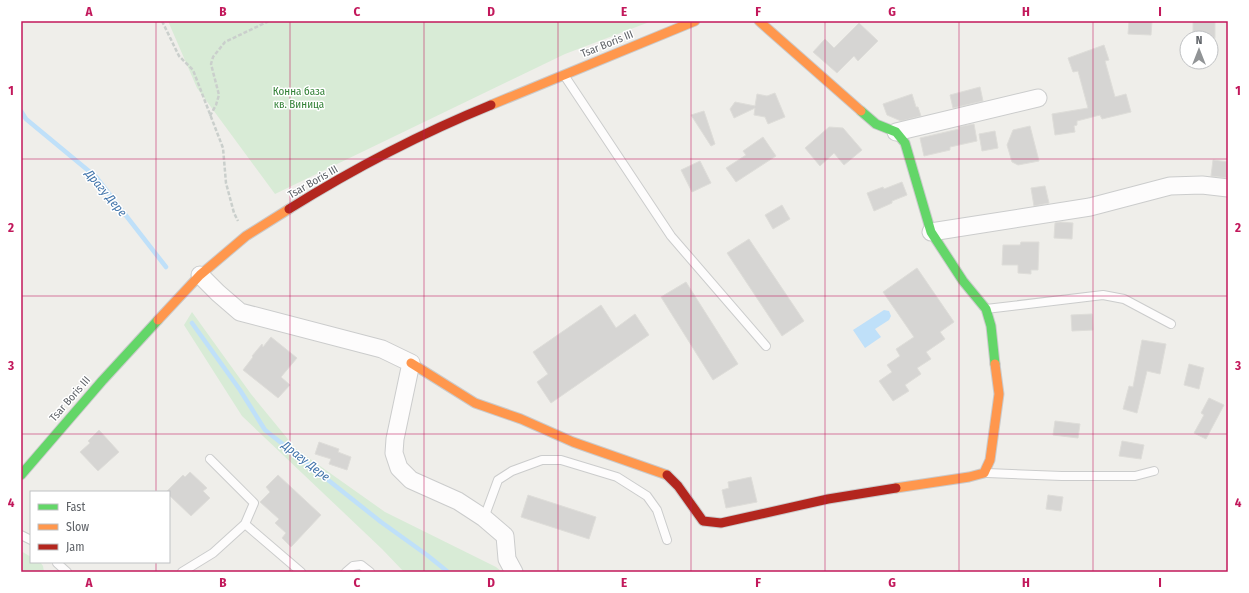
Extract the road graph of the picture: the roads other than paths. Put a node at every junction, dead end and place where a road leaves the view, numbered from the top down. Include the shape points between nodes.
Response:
1 (695, 21) edge
2 (759, 21) edge
3 (563, 75) junction
4 (1038, 98) dead end
5 (896, 132) junction
6 (1228, 188) edge
7 (931, 232) junction
8 (200, 275) junction
9 (986, 309) junction
10 (1171, 324) dead end
11 (766, 346) dead end
12 (411, 363) junction
13 (210, 459) dead end
14 (1154, 471) dead end
15 (984, 473) junction
16 (21, 475) edge
17 (484, 518) junction
18 (245, 524) junction
19 (21, 535) edge
20 (30, 540) edge
21 (667, 540) dead end
22 (58, 563) edge
23 (67, 572) edge
24 (182, 572) edge
25 (301, 572) edge
26 (346, 572) edge
27 (370, 572) edge
28 (514, 572) edge

1 - 3 street, Tsar Boris III
2 - 5 street via 876,124
3 - 8 street, Tsar Boris III via 454,120 368,164 246,236
3 - 11 lane via 671,236
4 - 5 street
5 - 7 street via 905,143
6 - 7 street via 1170,186 1090,207
7 - 9 street via 963,281
8 - 12 street via 240,312 382,349
8 - 16 street, Tsar Boris III via 102,381
9 - 10 lane via 1103,295 1124,299
9 - 15 street via 991,326 999,394 990,460
12 - 15 street via 475,403 521,419 573,442 666,474 678,486 703,521 722,523 828,499
12 - 17 street via 395,439 394,453 399,468 411,480 458,501
13 - 18 lane via 254,503
14 - 15 lane via 1136,476
17 - 21 lane via 498,480 542,460 561,460 617,477 647,496 657,510
17 - 28 street via 505,536 507,559
18 - 24 lane via 213,553
18 - 25 lane
19 - 20 lane
22 - 23 lane
26 - 27 lane via 352,566 361,565

